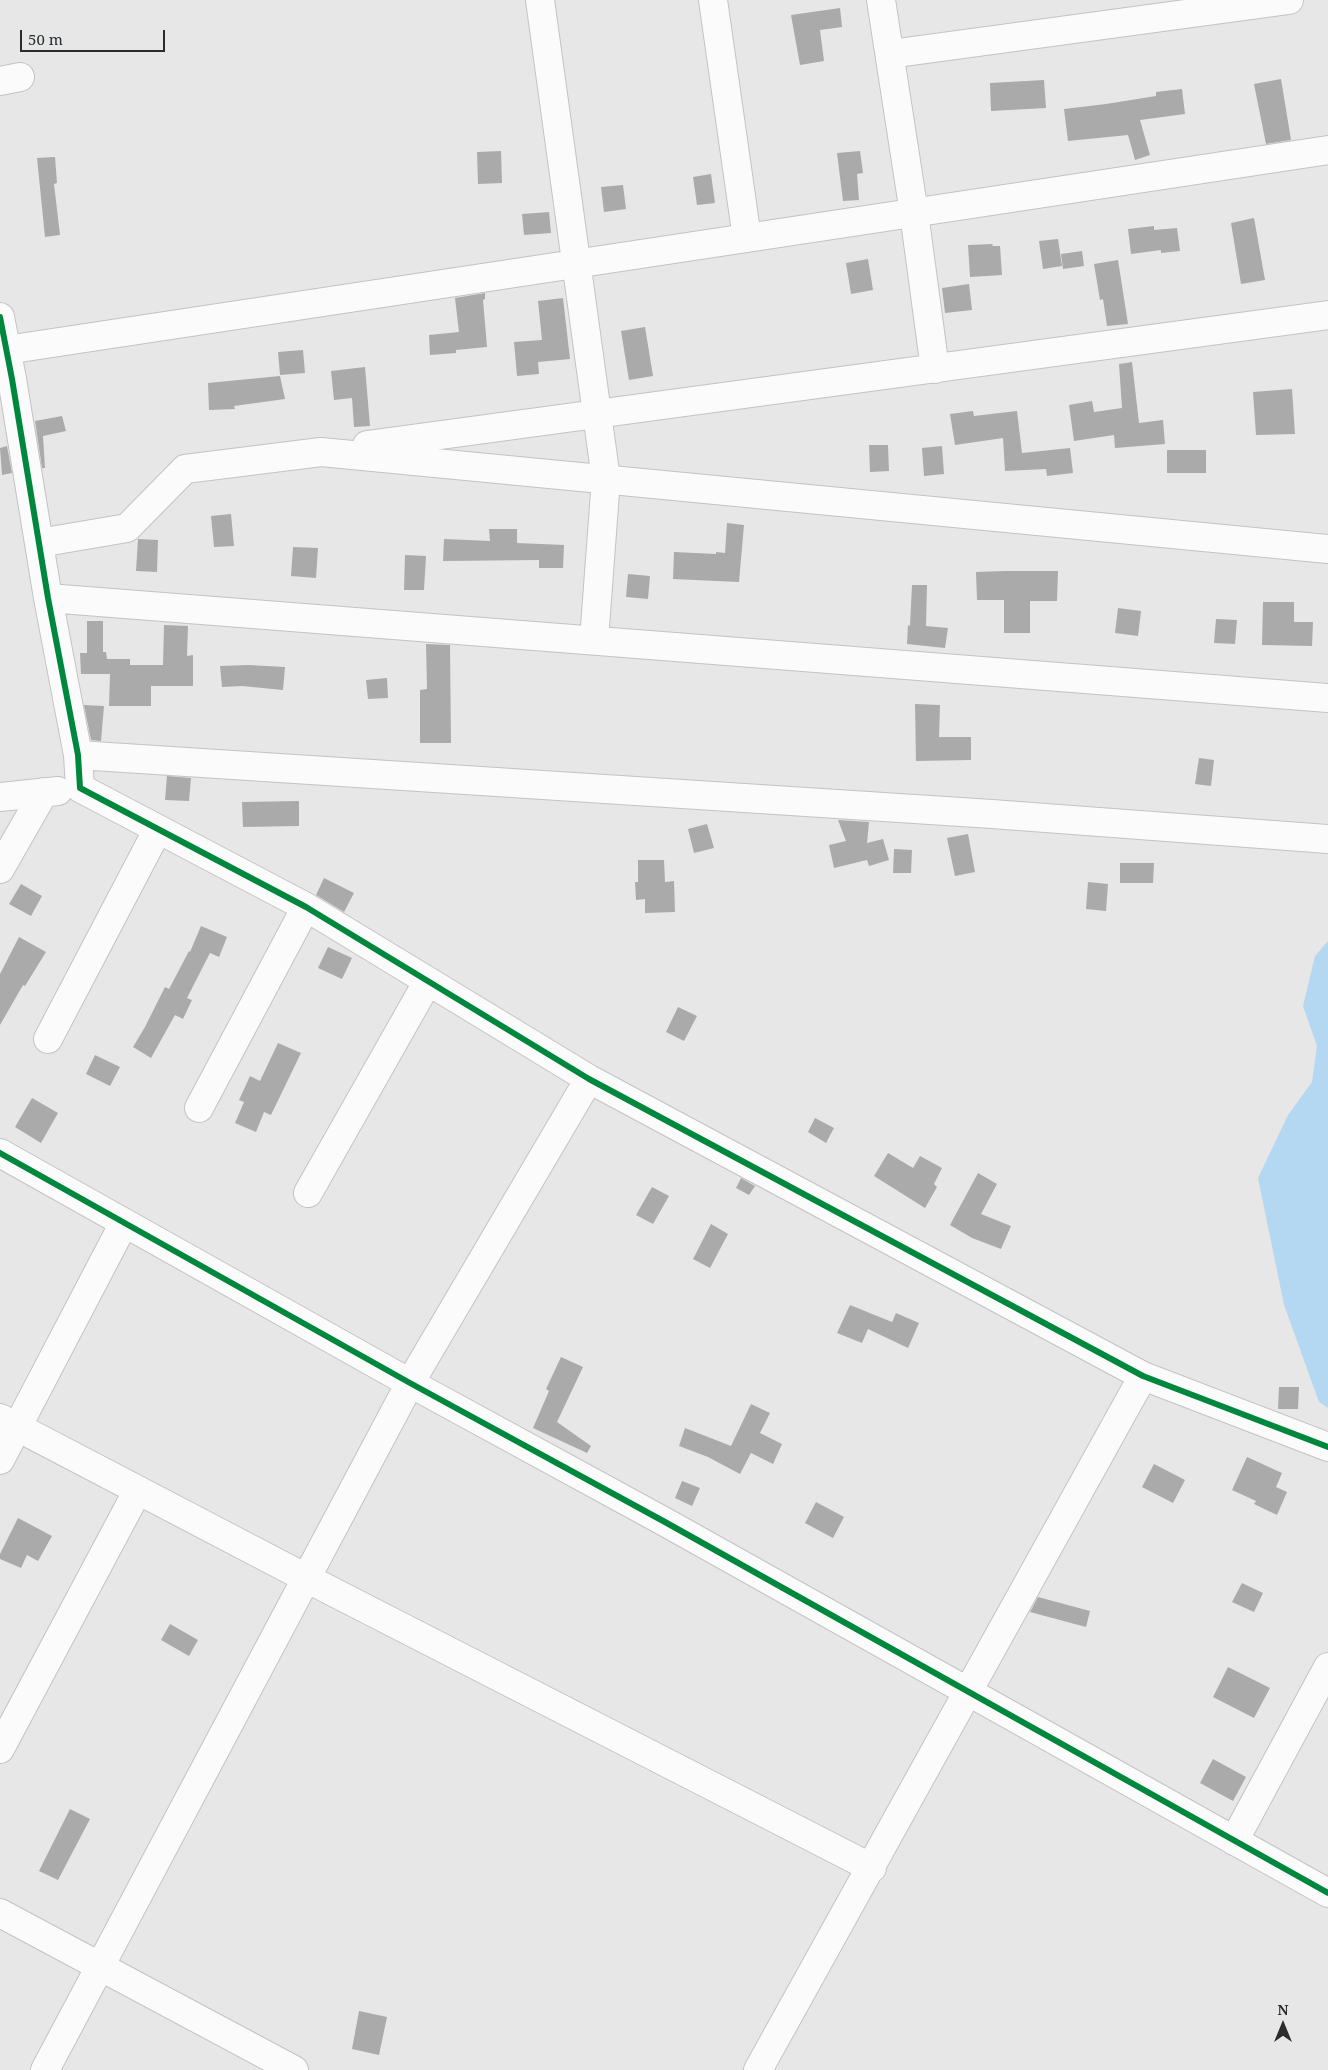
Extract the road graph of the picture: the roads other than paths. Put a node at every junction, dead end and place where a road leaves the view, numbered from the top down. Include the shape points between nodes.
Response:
1 (540, 0) edge
2 (713, 0) edge
3 (881, 0) edge
4 (1289, 0) edge
5 (890, 54) junction
6 (1328, 150) edge
7 (914, 213) junction
8 (747, 238) junction
9 (576, 264) junction
10 (1328, 314) edge
11 (0, 317) edge
12 (6, 350) junction
13 (935, 369) junction
14 (8, 404) edge
15 (599, 414) junction
16 (321, 452) junction
17 (606, 479) junction
18 (39, 543) junction
19 (1328, 549) edge
20 (48, 598) junction
21 (594, 640) junction
22 (1328, 698) edge
23 (78, 755) junction
24 (80, 788) junction
25 (44, 792) junction
26 (0, 797) edge
27 (158, 829) junction
28 (1328, 839) edge
29 (0, 869) edge
30 (306, 907) junction
31 (428, 981) junction
32 (48, 1039) dead end
33 (590, 1079) junction
34 (198, 1108) dead end
35 (0, 1153) edge
36 (308, 1193) dead end
37 (124, 1223) junction
38 (1143, 1376) junction
39 (410, 1382) junction
40 (9, 1422) edge
41 (1328, 1447) edge
42 (0, 1460) edge
43 (138, 1490) junction
44 (306, 1578) junction
45 (1328, 1667) edge
46 (967, 1691) junction
47 (0, 1749) edge
48 (1234, 1841) junction
49 (872, 1868) junction
50 (1328, 1893) edge
51 (0, 1914) edge
52 (100, 1967) junction
53 (264, 2063) edge
54 (45, 2070) edge
55 (294, 2070) edge
56 (758, 2070) edge

1 - 9 street
2 - 8 street
3 - 5 street
4 - 5 street
5 - 7 street
6 - 7 street
7 - 8 street
7 - 13 street
8 - 9 street
9 - 12 street
9 - 15 street
10 - 13 street
11 - 12 street
12 - 14 street
13 - 15 street
14 - 18 street
15 - 16 street
15 - 17 street
16 - 17 street
16 - 18 street via 185,470 127,528
17 - 19 street
17 - 21 street
18 - 20 street
20 - 21 street
20 - 23 street
21 - 22 street
23 - 24 street
23 - 28 street
24 - 25 street
24 - 27 street
25 - 26 street
25 - 29 street
27 - 30 street
27 - 32 street
30 - 31 street
30 - 34 street
31 - 33 street
31 - 36 street
33 - 38 street
33 - 39 street
35 - 37 street
37 - 39 street
37 - 40 street
38 - 41 street
38 - 46 street
39 - 44 street
39 - 46 street
40 - 42 street
40 - 43 street
43 - 44 street
43 - 47 street
44 - 49 street
44 - 52 street
45 - 48 street
46 - 48 street
46 - 49 street
48 - 50 street
49 - 56 street
51 - 52 street
52 - 53 street
52 - 54 street
53 - 55 street

